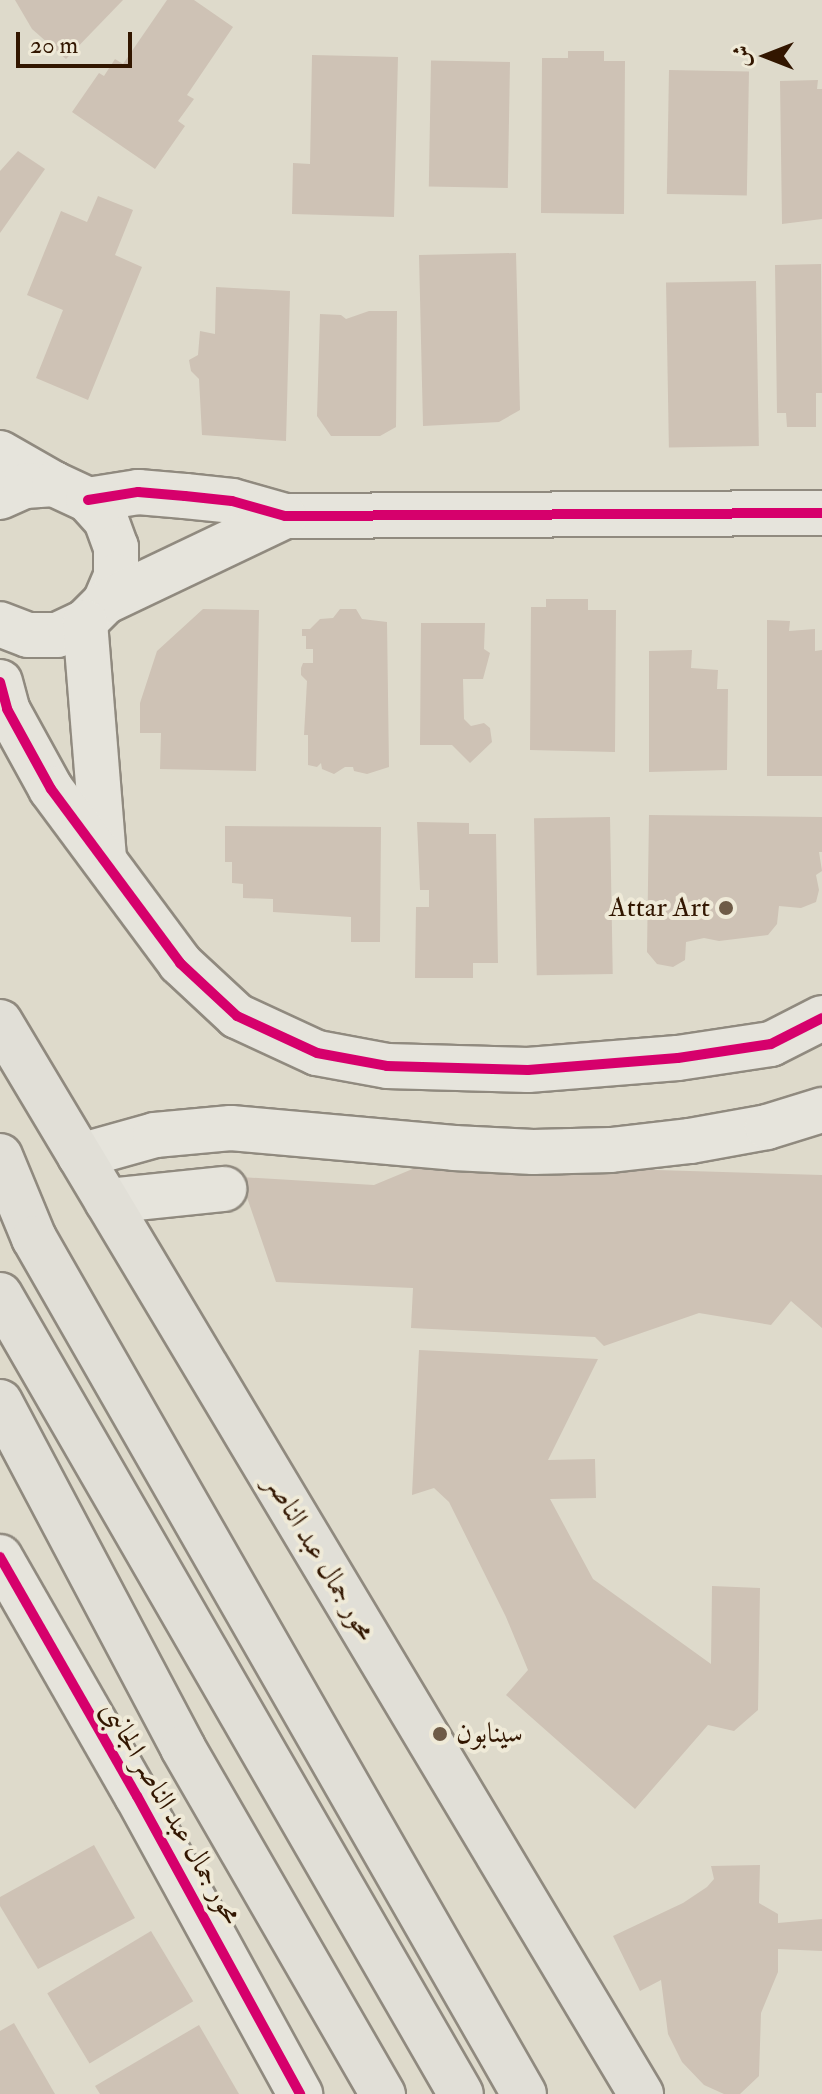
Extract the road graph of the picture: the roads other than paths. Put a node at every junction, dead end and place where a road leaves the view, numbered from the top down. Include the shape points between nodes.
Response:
1 (0, 453) edge
2 (71, 492) junction
3 (0, 497) edge
4 (822, 513) edge
5 (285, 516) junction
6 (95, 612) junction
7 (0, 624) edge
8 (0, 682) edge
9 (104, 861) junction
10 (822, 1018) edge
11 (0, 1022) edge
12 (822, 1110) edge
13 (0, 1156) edge
14 (80, 1156) junction
15 (224, 1189) dead end
16 (107, 1201) junction
17 (0, 1295) edge
18 (0, 1402) edge
19 (0, 1557) edge
20 (300, 2094) edge
21 (383, 2094) edge
22 (461, 2094) edge
23 (524, 2094) edge
24 (641, 2094) edge

1 - 2 street
2 - 3 street via 25,486
2 - 5 street via 232,501
2 - 6 street via 106,520 116,547 116,576
4 - 5 street
5 - 6 street
6 - 7 street via 57,635 28,635
6 - 9 street
8 - 9 street via 7,709 51,789
9 - 10 street via 180,963 237,1016 317,1053 387,1066 528,1070 678,1058 771,1044
11 - 14 main road, محور جمال عبد الناصر
12 - 14 street via 767,1127 611,1150 454,1148 231,1128 155,1135
13 - 23 main road via 34,1238
14 - 16 main road, محور جمال عبد الناصر
15 - 16 street
16 - 24 main road, محور جمال عبد الناصر
17 - 22 main road
18 - 21 main road via 183,1748
19 - 20 street, محور جمال عبد الناصر الجانبى

